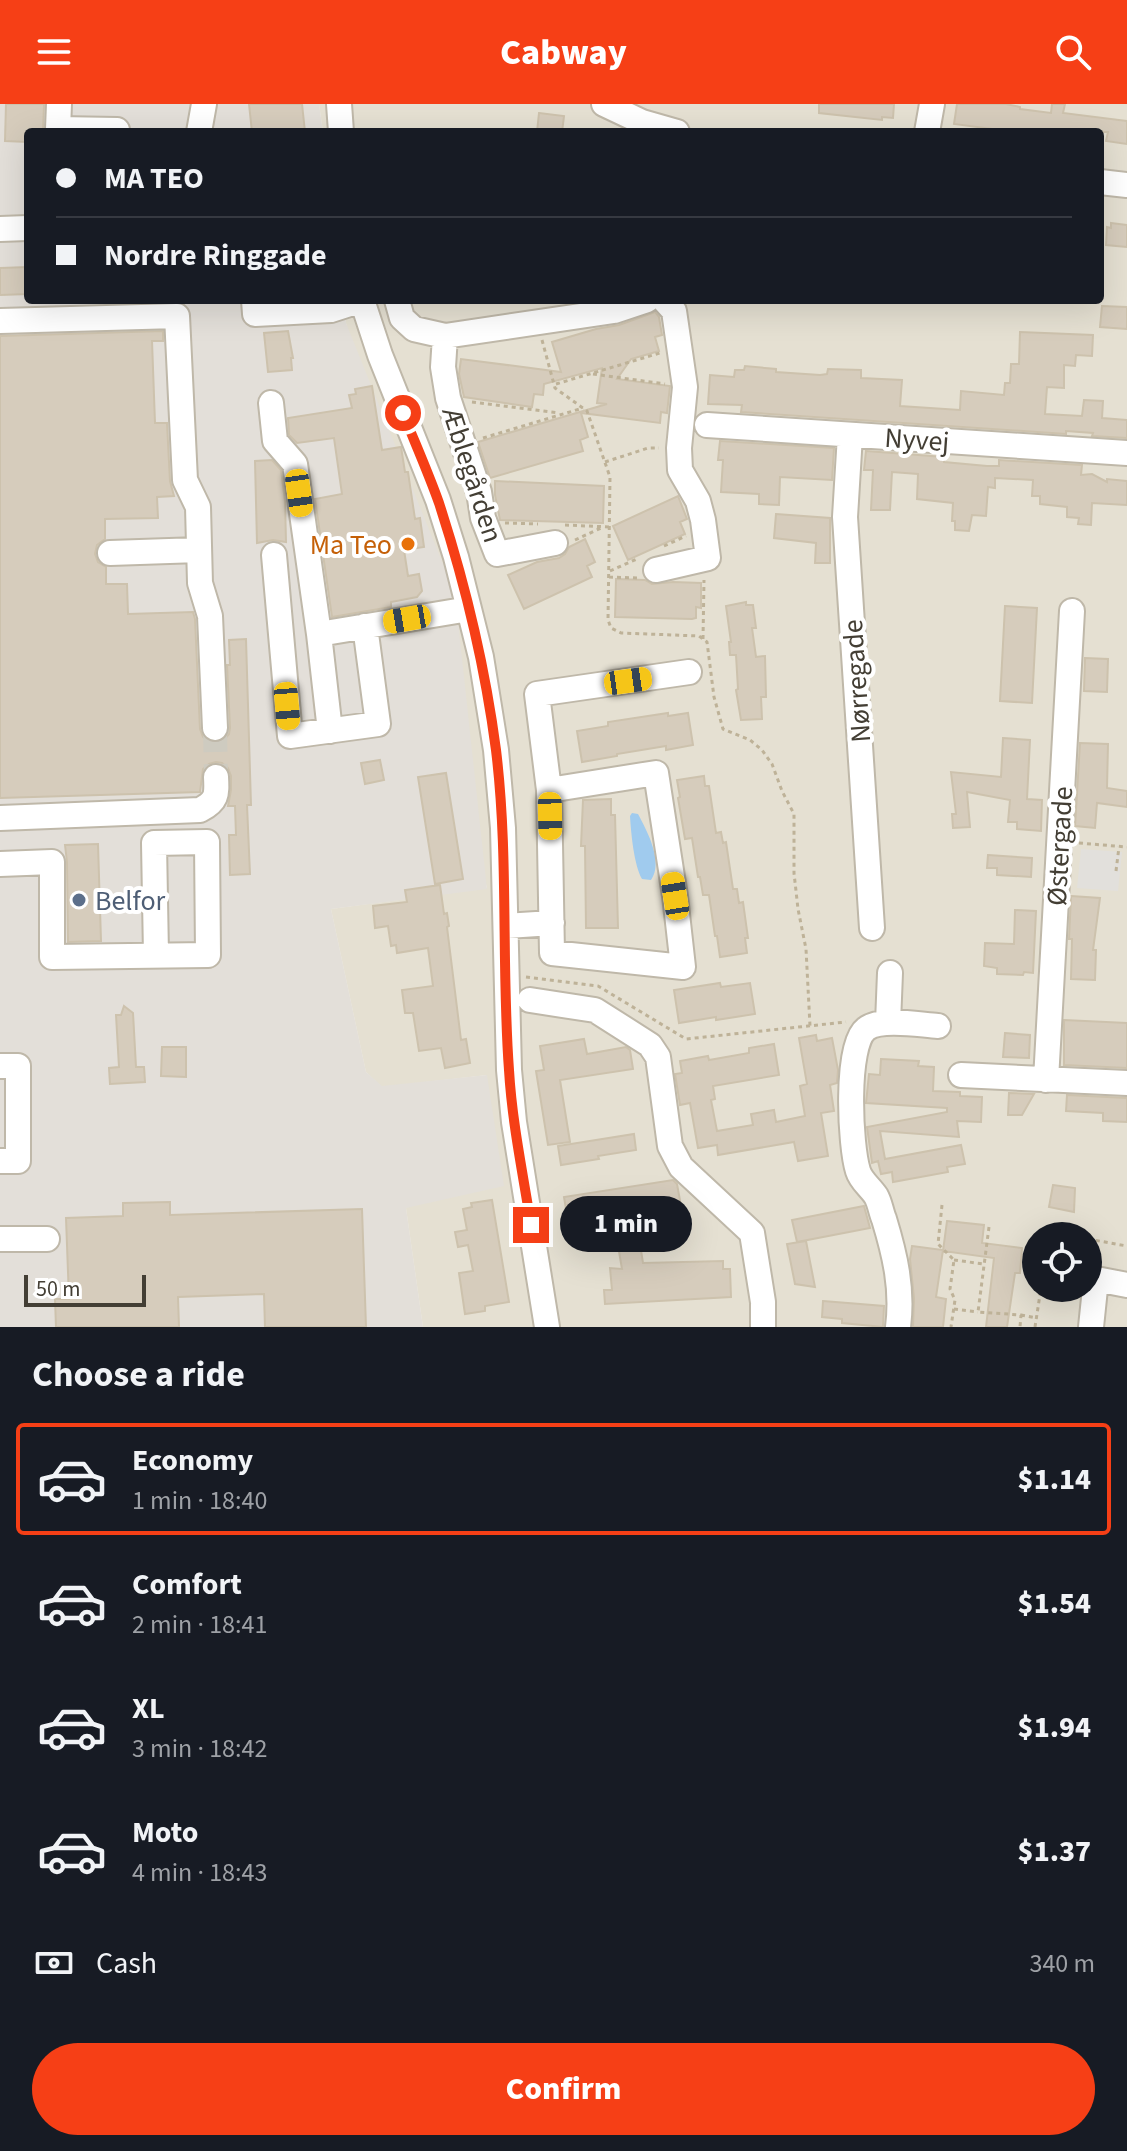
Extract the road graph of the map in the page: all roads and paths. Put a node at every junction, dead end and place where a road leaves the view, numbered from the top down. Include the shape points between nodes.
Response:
1 (59, 104) edge
2 (204, 104) edge
3 (339, 104) edge
4 (604, 104) edge
5 (932, 104) edge
6 (639, 127) edge
7 (58, 128) edge
8 (200, 128) edge
9 (341, 128) edge
10 (928, 128) edge
11 (1104, 182) edge
12 (1127, 185) edge
13 (24, 228) edge
14 (0, 229) edge
15 (254, 304) edge
16 (350, 304) edge
17 (363, 304) edge
18 (398, 304) edge
19 (635, 304) edge
20 (668, 304) edge
21 (0, 321) edge
22 (537, 322) junction
23 (445, 336) junction
24 (679, 347) junction
25 (590, 374) junction
26 (554, 384) junction
27 (685, 387) junction
28 (448, 398) junction
29 (271, 403) dead end
30 (583, 408) junction
31 (563, 414) junction
32 (707, 425) dead end
33 (850, 435) junction
34 (463, 444) junction
35 (679, 448) junction
36 (1127, 453) edge
37 (605, 462) junction
38 (555, 543) dead end
39 (199, 550) junction
40 (110, 553) dead end
41 (274, 555) dead end
42 (651, 574) joint
43 (609, 577) junction
44 (705, 580) dead end
45 (469, 609) junction
46 (1072, 611) dead end
47 (365, 626) junction
48 (319, 634) junction
49 (703, 639) junction
50 (689, 672) dead end
51 (215, 728) tunnel mouth
52 (330, 731) junction
53 (216, 777) tunnel mouth
54 (549, 790) junction
55 (0, 818) edge
56 (1059, 841) junction
57 (1119, 847) junction
58 (1127, 847) edge
59 (0, 864) edge
60 (1116, 871) dead end
61 (552, 923) junction
62 (506, 926) junction
63 (872, 928) dead end
64 (156, 955) junction
65 (890, 973) dead end
66 (506, 974) junction
67 (530, 1000) dead end
68 (882, 1023) junction
69 (810, 1026) junction
70 (938, 1026) dead end
71 (0, 1066) edge
72 (961, 1075) dead end
73 (1046, 1080) junction
74 (1127, 1083) edge
75 (0, 1161) edge
76 (942, 1205) dead end
77 (989, 1227) dead end
78 (0, 1239) edge
79 (47, 1239) dead end
80 (1102, 1242) edge
81 (1127, 1246) edge
82 (954, 1260) junction
83 (984, 1264) junction
84 (1127, 1285) edge
85 (1039, 1302) edge
86 (954, 1309) junction
87 (978, 1312) junction
88 (1021, 1315) junction
89 (1037, 1318) junction
90 (547, 1327) edge
91 (763, 1327) edge
92 (898, 1327) edge
93 (951, 1327) edge
94 (1020, 1327) edge
95 (1035, 1327) edge
96 (1091, 1327) edge

1 - 7 street
2 - 8 street
3 - 9 street
4 - 6 street
5 - 10 street
11 - 12 street
13 - 14 street
15 - 16 street via 255,314 331,310
17 - 45 street via 438,500
18 - 23 street via 402,318 414,329
19 - 22 street
20 - 24 street via 674,311
21 - 39 street via 177,316 185,480 198,507
22 - 23 street
22 - 26 path
23 - 28 street, Æblegården
24 - 25 path
24 - 27 street
25 - 26 path
25 - 27 path
26 - 30 path
27 - 35 street
28 - 31 path
28 - 34 street, Æblegården
29 - 48 street via 275,441 295,464
30 - 31 path
30 - 37 path
31 - 34 path
32 - 33 street, Nyvej
33 - 36 street, Nyvej
33 - 63 street, Nørregade via 845,517
34 - 38 street, Æblegården via 497,554
35 - 37 path via 648,448
35 - 42 street via 680,470 698,501 708,558
37 - 43 path via 610,477
39 - 40 street
39 - 51 street via 200,583 210,616
41 - 52 street via 290,736
42 - 43 path
43 - 49 path via 611,628
44 - 49 path
45 - 47 street
45 - 62 street via 496,750
46 - 56 street, Østergade
47 - 48 street
47 - 52 street via 378,724
48 - 52 street
49 - 69 path via 723,729 762,750 794,814 794,873 806,949
50 - 54 street via 537,694
53 - 55 street via 212,803 200,810
54 - 61 street
54 - 61 street via 656,773 683,967 552,953
56 - 57 path
56 - 73 street, Østergade
57 - 58 path
57 - 60 path
59 - 64 street via 52,862 52,957
61 - 62 street
62 - 66 street
64 - 64 street via 208,955 207,842 154,843
65 - 68 street
66 - 69 path via 598,986 686,1039
66 - 90 street via 514,1122
67 - 91 street via 595,1010 650,1045 658,1057 670,1146 681,1167 752,1233
68 - 69 path
68 - 70 street
68 - 92 street via 865,1029 857,1044 851,1076 852,1141 859,1174 877,1197 893,1247
71 - 75 street via 18,1066 18,1161
72 - 73 street
73 - 74 street
76 - 82 path via 938,1244
77 - 83 path
78 - 79 street
80 - 81 path
82 - 83 path
82 - 86 path
83 - 87 path
84 - 96 street via 1096,1279
85 - 89 path
86 - 87 path
86 - 93 path
87 - 88 path
88 - 89 path
88 - 94 path
89 - 95 path

